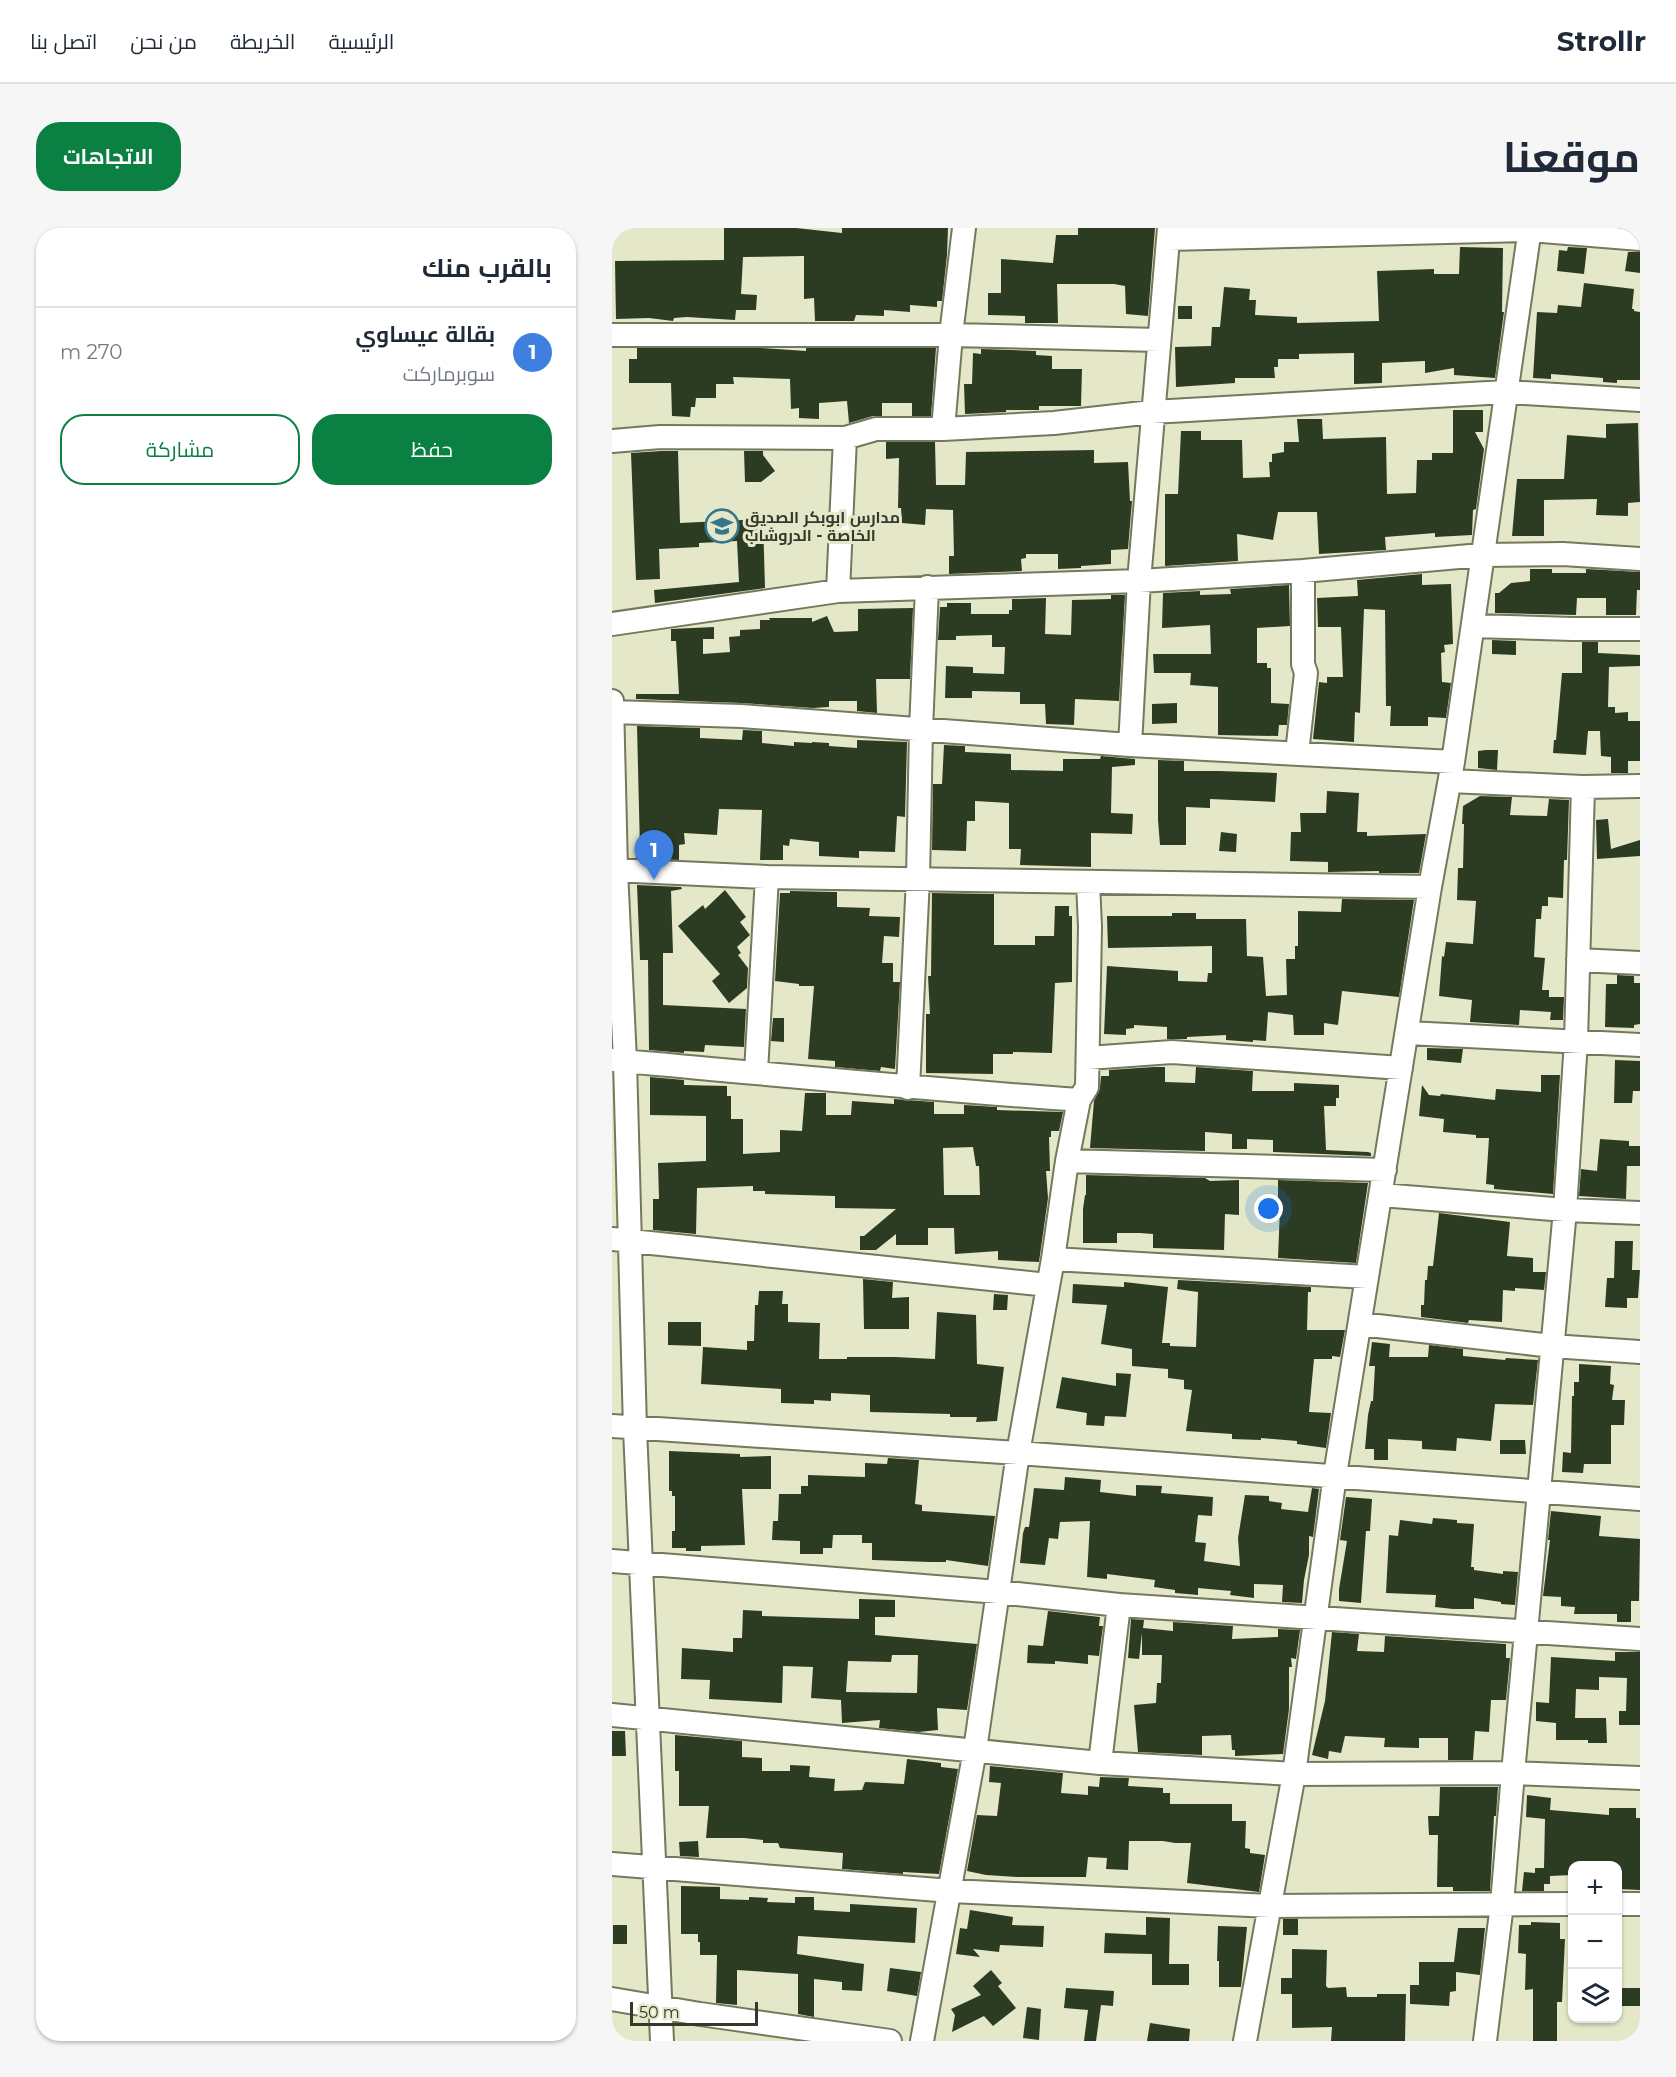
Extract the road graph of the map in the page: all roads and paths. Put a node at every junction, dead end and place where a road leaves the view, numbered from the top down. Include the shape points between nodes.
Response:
1 (964, 228) edge
2 (1530, 229) edge
3 (1169, 233) edge
4 (1640, 239) edge
5 (612, 335) edge
6 (951, 335) junction
7 (1159, 340) junction
8 (1506, 392) junction
9 (1640, 400) edge
10 (1152, 412) junction
11 (943, 429) junction
12 (845, 438) junction
13 (612, 441) edge
14 (1481, 555) junction
15 (1640, 560) edge
16 (1303, 571) junction
17 (1139, 581) junction
18 (927, 587) junction
19 (838, 591) junction
20 (612, 624) edge
21 (1473, 626) junction
22 (1640, 629) edge
23 (612, 700) edge
24 (612, 712) edge
25 (921, 730) junction
26 (1130, 745) junction
27 (1297, 753) junction
28 (1451, 772) junction
29 (1640, 786) edge
30 (1582, 787) junction
31 (614, 870) edge
32 (767, 878) junction
33 (918, 878) junction
34 (1088, 882) junction
35 (1430, 887) junction
36 (1578, 960) junction
37 (1640, 963) edge
38 (1408, 1033) junction
39 (1576, 1041) junction
40 (1640, 1045) edge
41 (1088, 1058) junction
42 (618, 1060) edge
43 (1401, 1068) junction
44 (756, 1072) junction
45 (908, 1088) junction
46 (1079, 1100) junction
47 (1067, 1161) junction
48 (1385, 1170) junction
49 (1381, 1196) junction
50 (1565, 1210) junction
51 (1640, 1213) edge
52 (621, 1240) edge
53 (1053, 1259) junction
54 (1367, 1277) junction
55 (1048, 1285) junction
56 (1360, 1324) junction
57 (1552, 1346) junction
58 (1640, 1352) edge
59 (612, 1426) edge
60 (635, 1429) junction
61 (1018, 1453) junction
62 (1335, 1475) junction
63 (1538, 1493) junction
64 (1640, 1499) edge
65 (612, 1561) edge
66 (642, 1564) junction
67 (998, 1592) junction
68 (1119, 1605) junction
69 (1316, 1617) junction
70 (1526, 1632) junction
71 (1640, 1639) edge
72 (612, 1715) edge
73 (648, 1718) junction
74 (975, 1750) junction
75 (1100, 1763) junction
76 (1513, 1773) junction
77 (1294, 1774) junction
78 (1640, 1778) edge
79 (612, 1864) edge
80 (655, 1866) junction
81 (951, 1891) junction
82 (1502, 1904) junction
83 (1568, 1904) edge
84 (1622, 1904) edge
85 (1640, 1904) edge
86 (1270, 1906) junction
87 (612, 1999) edge
88 (660, 2006) junction
89 (662, 2041) edge
90 (890, 2041) edge
91 (922, 2041) edge
92 (1245, 2041) edge
93 (1485, 2041) edge

1 - 6 street
2 - 3 street
2 - 4 street
2 - 8 street
3 - 7 street
5 - 6 street
6 - 7 street
6 - 11 street
7 - 10 street
8 - 9 street
8 - 10 street
8 - 14 street
10 - 11 street via 1054,423
10 - 17 street
11 - 12 street via 876,429
12 - 13 street via 660,437
12 - 19 street
14 - 15 street via 1563,554
14 - 16 street
14 - 21 street
16 - 17 street
16 - 27 street via 1306,673
17 - 18 street
17 - 26 street
18 - 19 street
18 - 25 street
19 - 20 street
21 - 22 street
21 - 28 street
23 - 24 street
24 - 25 street via 741,716
24 - 31 street
25 - 26 street
25 - 33 street
26 - 27 street
27 - 28 street
28 - 30 street
28 - 35 street
29 - 30 street
30 - 36 street
31 - 32 street
31 - 42 street
32 - 33 street
32 - 44 street
33 - 34 street
33 - 45 street
34 - 35 street
34 - 41 street
35 - 38 street
36 - 37 street
36 - 39 street
38 - 39 street
38 - 43 street
39 - 40 street
39 - 50 street
41 - 43 street via 1172,1052
41 - 46 street via 1087,1087
42 - 44 street
42 - 52 street
43 - 48 street
44 - 45 street
45 - 46 street
46 - 47 street
47 - 48 street
47 - 53 street
48 - 49 street
49 - 50 street
49 - 54 street
50 - 51 street
50 - 57 street
52 - 55 street
52 - 60 street
53 - 54 street
53 - 55 street
54 - 56 street
55 - 61 street
56 - 57 street
56 - 62 street
57 - 58 street
57 - 63 street
59 - 60 street
60 - 61 street
60 - 66 street
61 - 62 street
61 - 67 street
62 - 63 street
62 - 69 street
63 - 64 street
63 - 70 street
65 - 66 street
66 - 67 street
66 - 73 street
67 - 68 street
67 - 74 street
68 - 69 street
68 - 75 street
69 - 70 street
69 - 77 street
70 - 71 street
70 - 76 street
72 - 73 street
73 - 74 street
73 - 80 street
74 - 75 street
74 - 81 street
75 - 77 street
76 - 77 street
76 - 78 street
76 - 82 street
77 - 86 street
79 - 80 street
80 - 81 street
80 - 88 street
81 - 86 street
81 - 91 street
82 - 83 street
82 - 86 street
82 - 93 street
84 - 85 street
86 - 92 street
87 - 88 street
88 - 89 street
88 - 90 street

